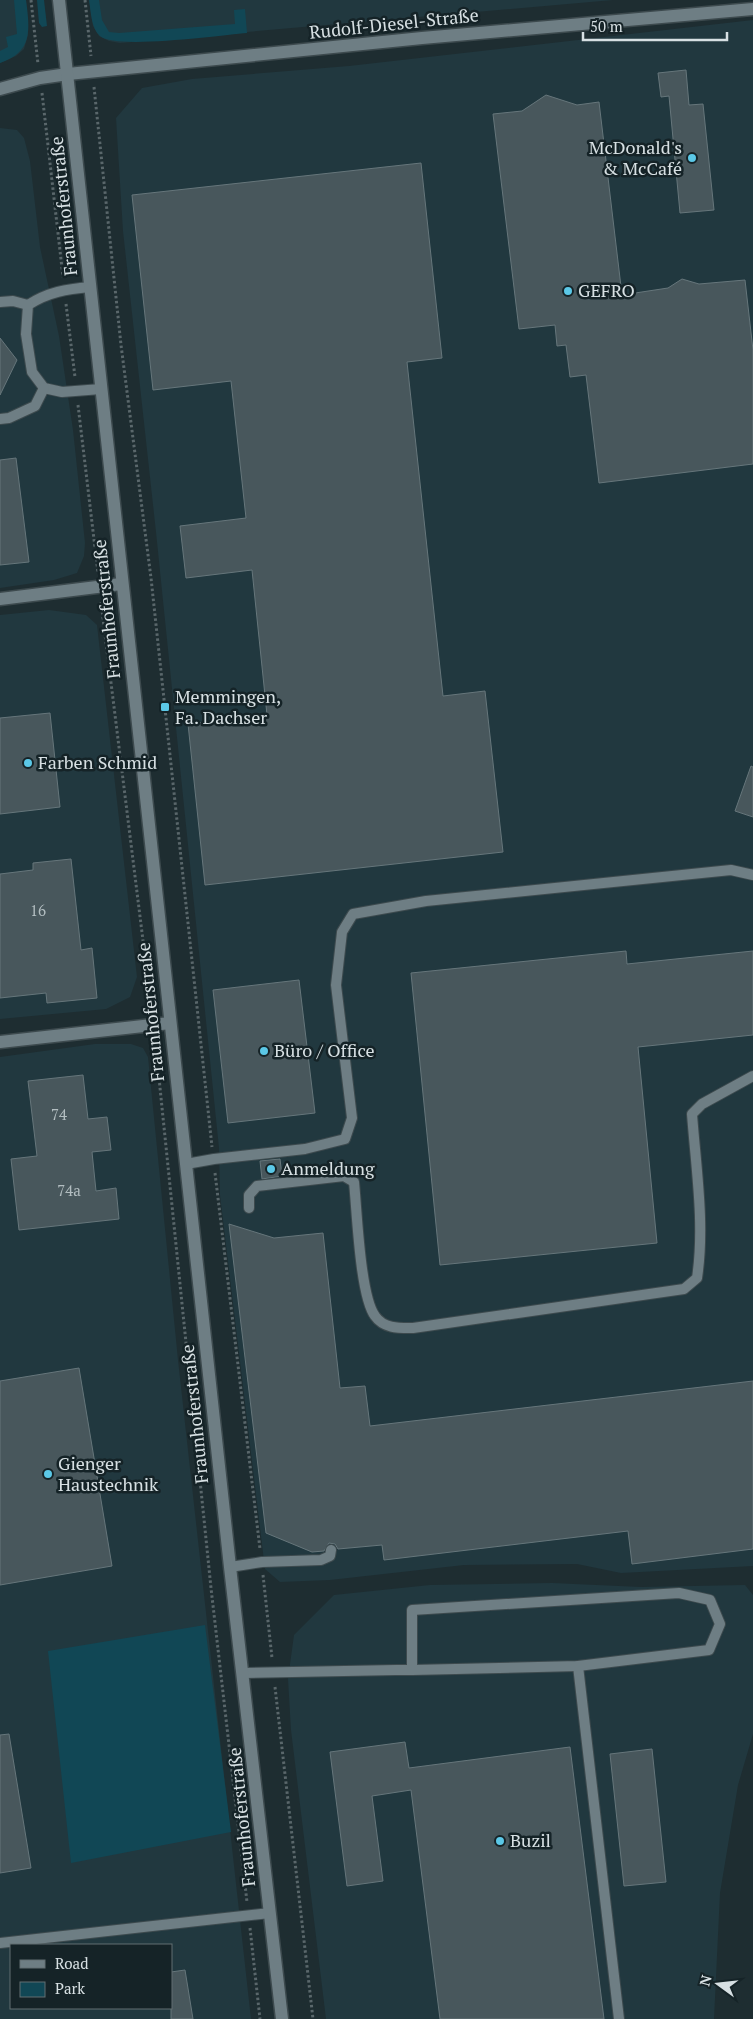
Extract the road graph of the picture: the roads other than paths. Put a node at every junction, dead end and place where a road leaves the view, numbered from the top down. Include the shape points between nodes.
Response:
1 (59, 0) edge
2 (753, 9) edge
3 (68, 74) junction
4 (0, 89) edge
5 (90, 287) junction
6 (0, 302) edge
7 (28, 305) junction
8 (44, 388) junction
9 (101, 389) junction
10 (0, 419) edge
11 (121, 584) junction
12 (0, 599) edge
13 (753, 875) edge
14 (170, 1023) junction
15 (0, 1042) edge
16 (753, 1076) edge
17 (186, 1164) junction
18 (249, 1208) dead end
19 (331, 1550) dead end
20 (230, 1567) junction
21 (578, 1666) junction
22 (412, 1670) junction
23 (243, 1673) junction
24 (270, 1913) junction
25 (0, 1943) edge
26 (282, 2019) edge
27 (619, 2019) edge

1 - 3 street, Fraunhoferstraße
2 - 3 street, Rudolf-Diesel-Straße
3 - 4 street, Rudolf-Diesel-Straße
3 - 5 street, Fraunhoferstraße
5 - 7 lane via 43,295
5 - 9 street, Fraunhoferstraße
6 - 7 lane
7 - 8 lane via 26,334 32,372
8 - 9 lane via 62,392
8 - 10 lane via 34,406
9 - 11 street, Fraunhoferstraße
11 - 12 street
11 - 14 street, Fraunhoferstraße
13 - 17 lane via 731,870 426,901 353,914 342,932 336,985 352,1118 345,1139 305,1150
14 - 15 street
14 - 17 street, Fraunhoferstraße
16 - 18 lane via 702,1104 692,1114 700,1261 697,1278 684,1289 413,1328 392,1328 375,1316 365,1286 354,1182 344,1176 257,1186 249,1195
17 - 20 street, Fraunhoferstraße
19 - 20 lane via 330,1556 321,1560 262,1562
20 - 23 street, Fraunhoferstraße
21 - 22 lane
21 - 22 lane via 709,1650 720,1624 710,1600 679,1593 412,1610
21 - 27 lane
22 - 23 lane
23 - 24 street, Fraunhoferstraße
24 - 25 lane
24 - 26 street, Fraunhoferstraße

